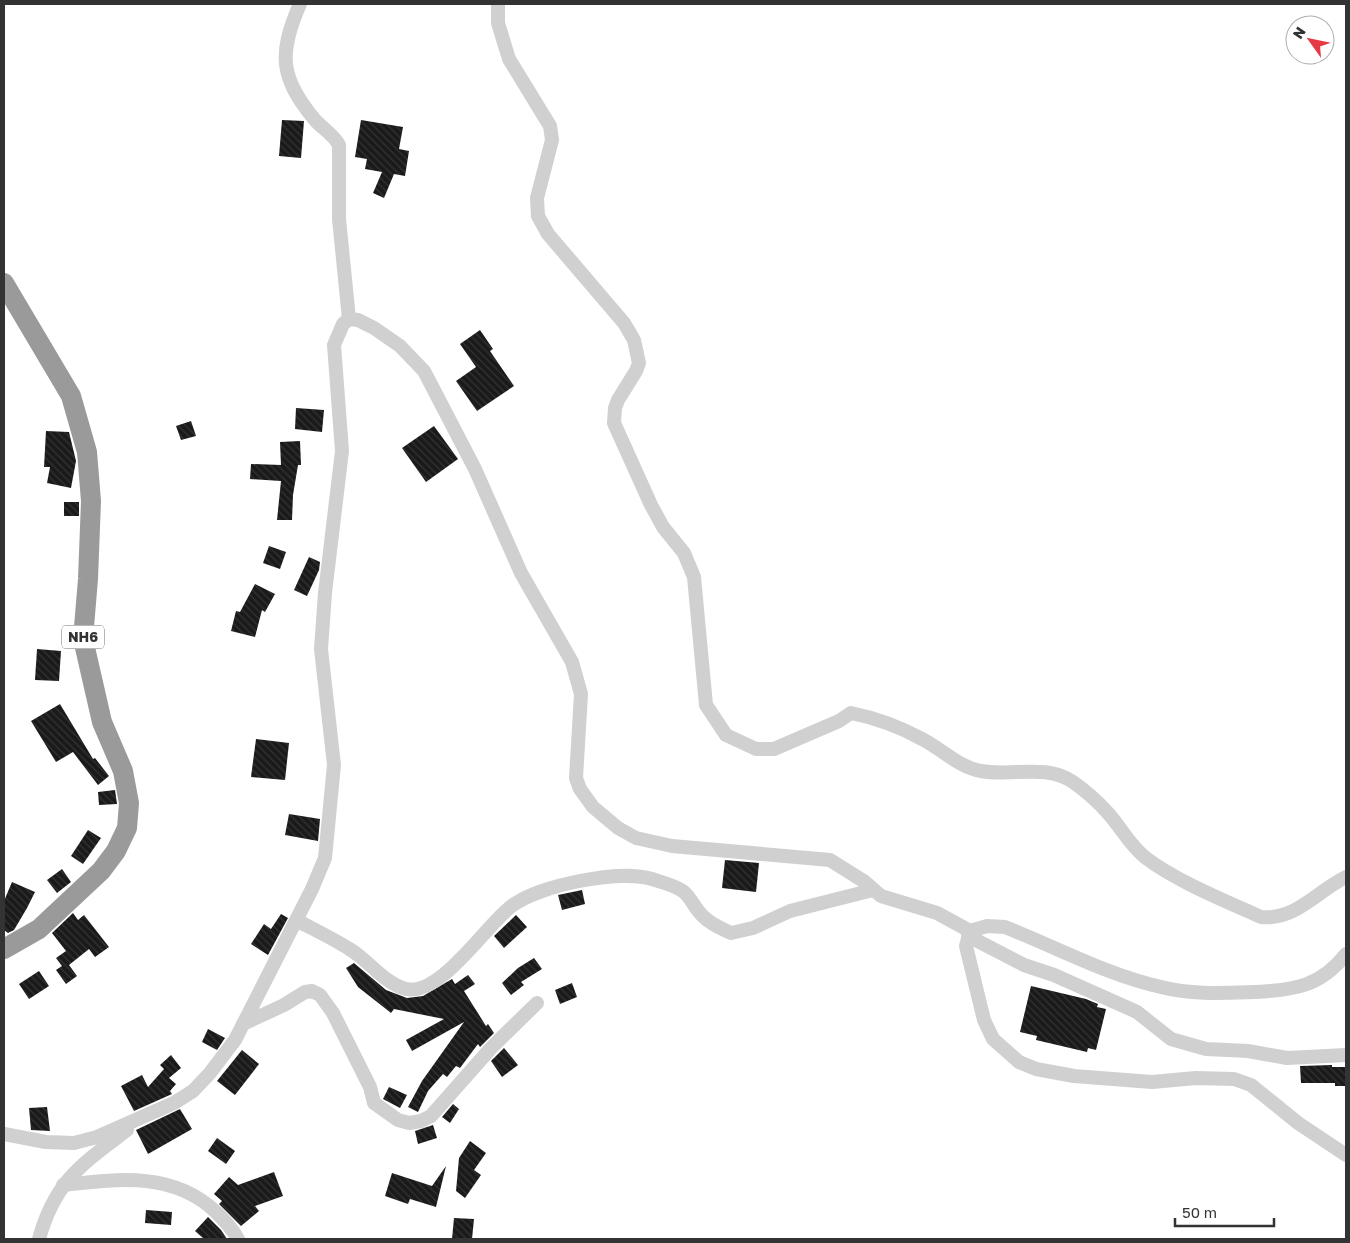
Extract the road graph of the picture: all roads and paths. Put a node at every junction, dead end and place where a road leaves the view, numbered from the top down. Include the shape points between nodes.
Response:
1 (300, 4) edge
2 (498, 4) edge
3 (4, 283) edge
4 (349, 319) junction
5 (1346, 878) edge
6 (872, 890) junction
7 (298, 921) junction
8 (969, 934) junction
9 (4, 949) edge
10 (1346, 954) edge
11 (537, 1003) dead end
12 (243, 1024) junction
13 (1346, 1055) edge
14 (146, 1116) junction
15 (4, 1134) edge
16 (1346, 1155) edge
17 (63, 1185) junction
18 (39, 1239) edge
19 (238, 1239) edge

1 - 4 street via 286,41 286,64 298,99 322,128 334,136 338,145 339,219
2 - 5 street via 498,23 509,59 550,126 552,140 537,198 538,216 548,234 624,323 634,340 638,356 636,370 615,408 614,423 651,506 690,564 694,577 706,705 726,735 756,749 774,749 840,721 851,713 896,726 924,740 952,760 982,771 1019,773 1042,770 1055,773 1091,796 1146,858 1261,917 1286,915
3 - 9 highway, NH6 via 71,396 88,452 91,501 82,639 102,722 123,771 129,803 127,828 101,872 39,929
4 - 6 street via 374,328 400,346 424,371 475,469 528,588 572,662 581,694 576,778 593,807 618,828 651,843 821,858 840,865
4 - 7 street via 343,324 334,345 342,451 321,649 334,765 331,812 325,858
6 - 7 street via 790,911 731,934 704,918 683,891 650,878 612,877 572,882 544,889 515,903 477,944 438,978 414,989 406,989 390,981 352,951
6 - 8 street via 881,896 937,913
7 - 12 street
8 - 10 street via 987,926 1005,927 1137,980 1162,988 1211,994 1307,986 1330,972
8 - 13 street via 1024,965 1137,1012 1171,1039 1206,1049 1248,1051 1287,1058
8 - 16 street via 966,946 984,1020 993,1039 1020,1062 1036,1069 1074,1076 1143,1081 1234,1079 1251,1085 1298,1123
11 - 12 street via 491,1048 431,1116 409,1124 374,1103 370,1087 333,1013 320,995 306,992
12 - 14 street via 235,1040 193,1091
14 - 15 street via 74,1143 46,1142
14 - 17 street via 77,1168
17 - 18 street
17 - 19 street via 126,1180 163,1182 204,1201

